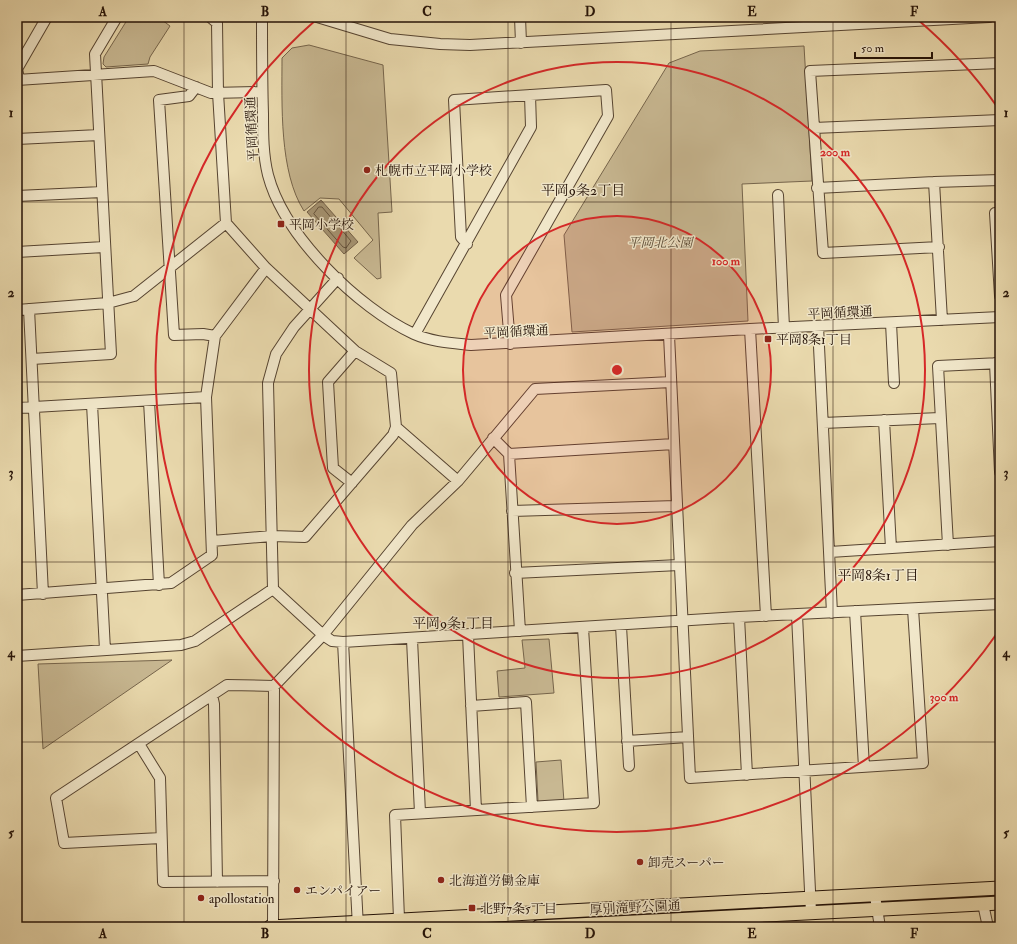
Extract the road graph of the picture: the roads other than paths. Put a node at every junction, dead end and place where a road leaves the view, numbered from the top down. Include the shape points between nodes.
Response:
1 (47, 17) edge
2 (117, 17) edge
3 (210, 17) edge
4 (262, 17) edge
5 (317, 17) edge
6 (520, 17) edge
7 (989, 17) edge
8 (933, 18) edge
9 (521, 43) junction
10 (1000, 63) edge
11 (96, 75) junction
12 (18, 79) edge
13 (196, 87) junction
14 (218, 92) junction
15 (262, 92) junction
16 (530, 95) junction
17 (1000, 120) edge
18 (814, 128) junction
19 (99, 135) junction
20 (17, 140) edge
21 (1000, 180) edge
22 (934, 182) junction
23 (817, 188) junction
24 (102, 192) junction
25 (778, 195) dead end
26 (17, 196) edge
27 (995, 214) dead end
28 (226, 223) junction
29 (467, 244) junction
30 (104, 246) junction
31 (938, 247) junction
32 (17, 252) edge
33 (169, 268) junction
34 (266, 268) junction
35 (338, 278) junction
36 (1000, 296) edge
37 (108, 303) junction
38 (29, 309) junction
39 (311, 309) junction
40 (17, 310) edge
41 (1000, 317) edge
42 (942, 320) junction
43 (891, 323) junction
44 (818, 326) junction
45 (784, 328) junction
46 (750, 329) junction
47 (415, 334) junction
48 (669, 335) junction
49 (216, 336) junction
50 (510, 344) junction
51 (355, 351) junction
52 (32, 360) junction
53 (997, 363) edge
54 (671, 382) junction
55 (894, 383) dead end
56 (206, 397) junction
57 (149, 401) junction
58 (92, 404) junction
59 (17, 408) edge
60 (35, 408) junction
61 (940, 418) junction
62 (884, 420) junction
63 (822, 423) junction
64 (396, 427) junction
65 (493, 438) junction
66 (674, 444) junction
67 (509, 454) junction
68 (1000, 472) edge
69 (458, 481) junction
70 (352, 483) junction
71 (676, 506) junction
72 (512, 511) junction
73 (272, 536) junction
74 (212, 540) junction
75 (1000, 541) edge
76 (948, 545) junction
77 (891, 548) junction
78 (830, 552) junction
79 (679, 565) junction
80 (515, 573) junction
81 (159, 584) junction
82 (102, 589) junction
83 (273, 589) junction
84 (43, 594) junction
85 (17, 595) edge
86 (1000, 604) edge
87 (913, 608) junction
88 (854, 611) junction
89 (832, 613) junction
90 (797, 614) junction
91 (766, 616) junction
92 (739, 617) junction
93 (684, 621) junction
94 (622, 626) junction
95 (583, 628) junction
96 (520, 631) junction
97 (323, 635) junction
98 (468, 635) junction
99 (412, 639) junction
100 (344, 642) junction
101 (105, 650) junction
102 (17, 656) edge
103 (274, 686) junction
104 (212, 695) junction
105 (471, 706) junction
106 (688, 737) junction
107 (627, 741) junction
108 (139, 744) junction
109 (629, 766) dead end
110 (864, 767) junction
111 (804, 770) junction
112 (747, 775) junction
113 (532, 807) junction
114 (476, 810) junction
115 (420, 813) junction
116 (161, 838) junction
117 (217, 882) junction
118 (274, 882) junction
119 (1000, 888) edge
120 (876, 896) junction
121 (811, 897) junction
122 (1000, 903) edge
123 (983, 904) junction
124 (876, 910) junction
125 (810, 912) junction
126 (399, 919) junction
127 (702, 923) edge
128 (358, 924) edge
129 (655, 924) edge
130 (586, 926) edge
131 (270, 927) edge
132 (273, 927) edge
133 (538, 927) edge
134 (880, 927) edge
135 (988, 927) edge

1 - 12 street via 17,68
2 - 11 street via 94,54
3 - 14 street via 218,23
4 - 15 street, 平岡循環通
5 - 9 street via 390,39 440,44
6 - 9 street
7 - 8 street
8 - 9 street
10 - 18 street via 810,71
11 - 12 street
11 - 13 street via 154,71
11 - 19 street
13 - 14 street via 211,93
13 - 33 street via 189,96 159,100
14 - 15 street
14 - 28 street
15 - 35 street, 平岡循環通 via 264,151 275,196 290,224 312,252
16 - 29 street via 531,127
16 - 29 street via 454,100 461,237
16 - 50 street via 606,90 608,116 506,295
17 - 18 street
18 - 23 street
19 - 20 street
19 - 24 street
21 - 22 street
22 - 23 street
22 - 31 street
23 - 31 street via 823,253
24 - 26 street
24 - 30 street
25 - 45 street
27 - 36 street
28 - 33 street
28 - 34 street
29 - 47 street
30 - 32 street
30 - 37 street
31 - 42 street
33 - 37 street via 134,296
33 - 49 street via 174,335
34 - 39 street
34 - 49 street
35 - 39 street
35 - 47 street, 平岡循環通 via 376,312
37 - 38 street
37 - 52 street via 111,354
38 - 40 street
38 - 52 street
39 - 51 street
39 - 73 street via 294,327 276,354 268,383
41 - 42 street, 平岡循環通
42 - 43 street, 平岡循環通
43 - 44 street, 平岡循環通
43 - 55 street
44 - 45 street, 平岡循環通
44 - 63 street
45 - 46 street, 平岡循環通
46 - 48 street, 平岡循環通
46 - 91 street
47 - 50 street, 平岡循環通 via 470,346
48 - 50 street, 平岡循環通
48 - 54 street
49 - 56 street
51 - 64 street via 391,373
51 - 70 street via 328,382 333,468
52 - 60 street
53 - 61 street via 938,366
53 - 68 street
54 - 65 street via 535,389
54 - 66 street
56 - 57 street
56 - 74 street
57 - 58 street
57 - 81 street
58 - 60 street
58 - 82 street
59 - 60 street
60 - 84 street
61 - 62 street
61 - 76 street
62 - 63 street
62 - 77 street
63 - 78 street
64 - 69 street
64 - 70 street via 393,435
65 - 67 street
65 - 69 street
66 - 67 street
66 - 71 street
67 - 72 street
69 - 97 street via 412,525
70 - 73 street via 305,537
71 - 72 street
71 - 79 street
72 - 80 street
73 - 74 street
73 - 83 street
74 - 81 street via 212,556 171,584
75 - 76 street
76 - 77 street
77 - 78 street
78 - 89 street
79 - 80 street
79 - 93 street
80 - 96 street
81 - 82 street
82 - 84 street
82 - 101 street
83 - 97 street
83 - 101 street via 195,641 181,645
84 - 85 street
86 - 87 street
87 - 88 street
87 - 110 street via 923,763
88 - 89 street
88 - 110 street
89 - 90 street
90 - 91 street
90 - 111 street
91 - 92 street
92 - 93 street
92 - 112 street
93 - 94 street
93 - 106 street
94 - 95 street
94 - 107 street
95 - 96 street
95 - 113 street via 594,803
96 - 98 street
97 - 100 street
97 - 103 street
98 - 99 street
98 - 105 street
99 - 100 street
99 - 115 street
100 - 128 street
101 - 102 street
103 - 104 street via 226,685
103 - 118 street
104 - 108 street
104 - 117 street
105 - 113 street via 526,702
105 - 114 street
106 - 107 street
106 - 112 street via 690,778
107 - 109 street
108 - 116 street via 160,778
108 - 116 street via 56,798 64,843
110 - 111 street
111 - 112 street
111 - 121 street
113 - 114 street
114 - 115 street
115 - 126 street via 395,815
116 - 117 street via 163,882
117 - 118 street
118 - 132 street
119 - 120 main road, 厚別滝野公園通
120 - 121 main road, 厚別滝野公園通
120 - 124 street
121 - 125 street
121 - 126 main road, 厚別滝野公園通
122 - 123 main road, 厚別滝野公園通
123 - 124 main road, 厚別滝野公園通
123 - 135 street
124 - 125 main road, 厚別滝野公園通
124 - 134 street
125 - 127 main road, 厚別滝野公園通
126 - 128 main road, 厚別滝野公園通
127 - 129 main road, 厚別滝野公園通
128 - 132 main road, 厚別滝野公園通
129 - 130 main road, 厚別滝野公園通
130 - 133 main road, 厚別滝野公園通
131 - 132 main road, 厚別滝野公園通

